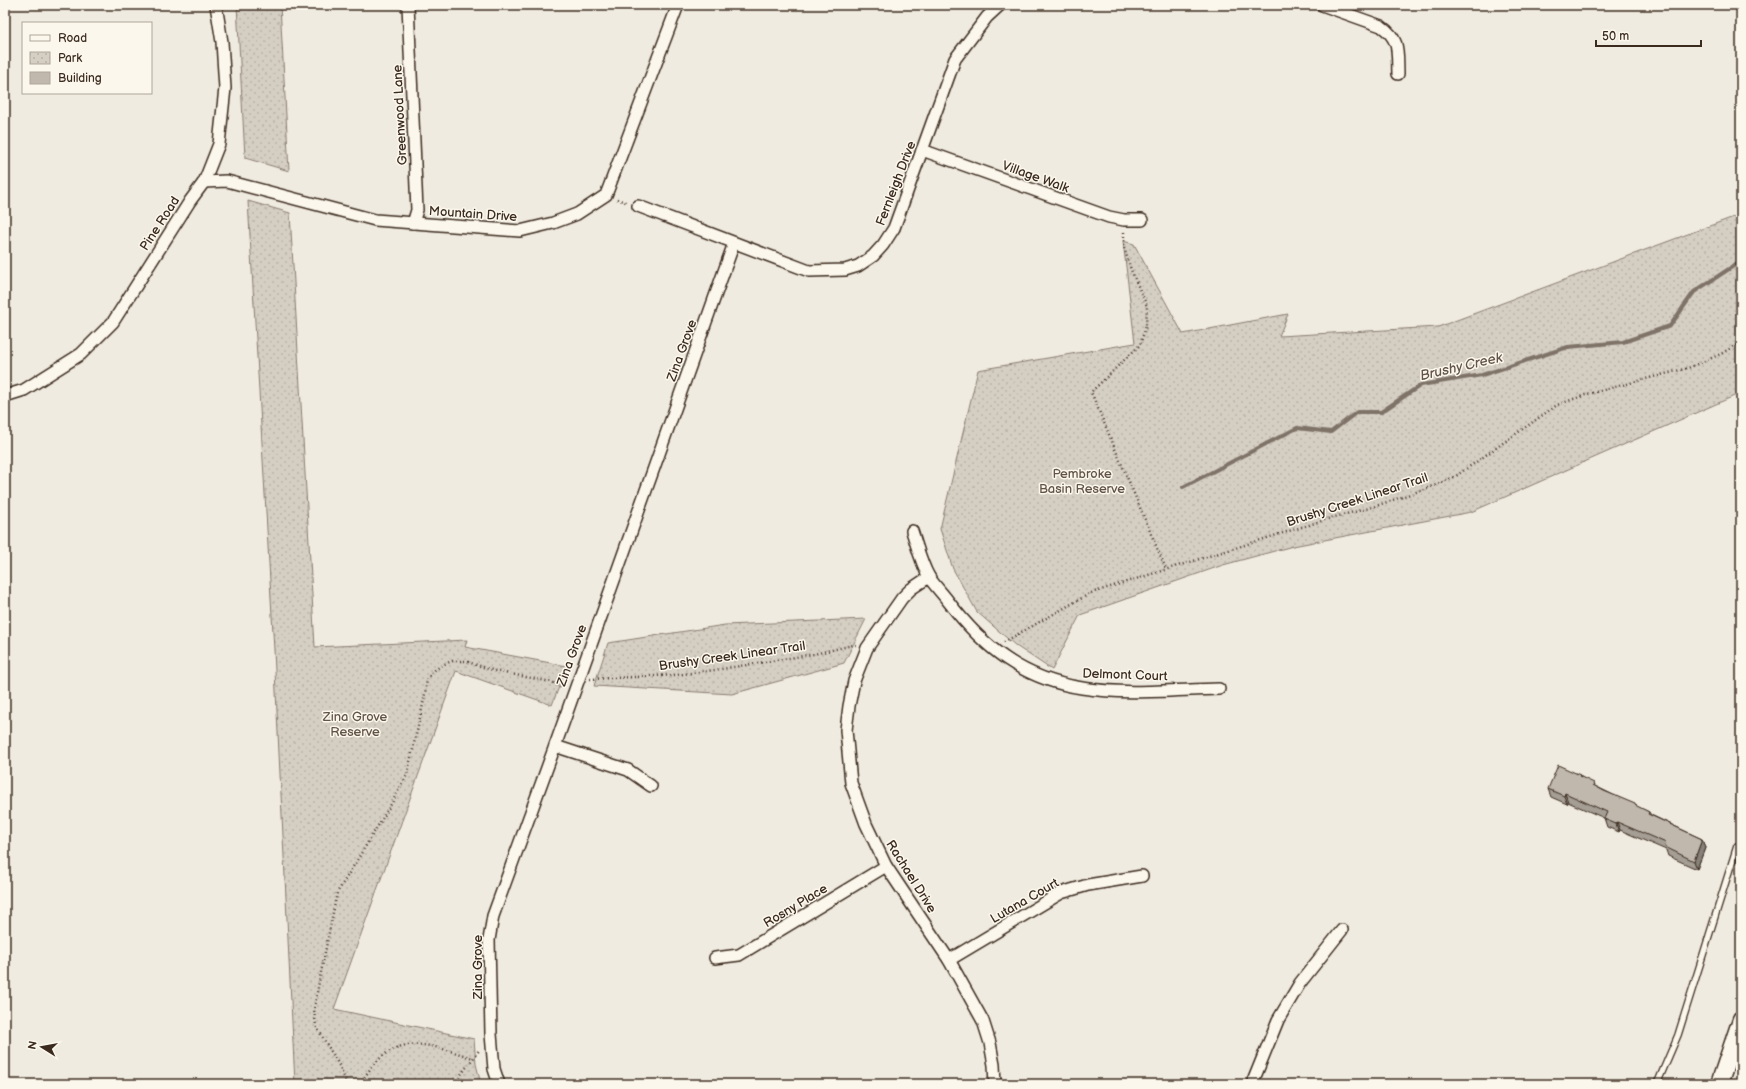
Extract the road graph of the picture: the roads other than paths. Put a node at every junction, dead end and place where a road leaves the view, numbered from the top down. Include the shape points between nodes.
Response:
1 (216, 5) edge
2 (408, 5) edge
3 (678, 5) edge
4 (1000, 5) edge
5 (1322, 5) edge
6 (1398, 74) dead end
7 (922, 150) junction
8 (204, 182) junction
9 (638, 206) road end
10 (1142, 220) dead end
11 (413, 223) junction
12 (734, 243) junction
13 (5, 396) edge
14 (912, 531) dead end
15 (929, 577) junction
16 (1219, 689) dead end
17 (555, 746) junction
18 (651, 786) dead end
19 (1738, 846) dead end
20 (886, 866) junction
21 (1142, 876) dead end
22 (1342, 930) dead end
23 (715, 958) dead end
24 (949, 960) junction
25 (1741, 1019) edge
26 (499, 1084) edge
27 (995, 1084) edge
28 (1252, 1084) edge
29 (1657, 1084) edge
30 (1719, 1084) edge

1 - 8 street, Pine Road via 225,88 219,144
2 - 11 street, Greenwood Lane via 417,210
3 - 11 street, Mountain Drive via 606,195 577,214 520,231
4 - 7 street, Fernleigh Drive via 987,17 955,59
5 - 6 street via 1389,31 1396,41
7 - 10 street, Village Walk via 1109,217
7 - 12 street, Fernleigh Drive via 894,228 873,256 858,266 846,270 809,271
8 - 11 street, Mountain Drive via 227,181 375,220
8 - 13 street, Pine Road via 113,322 81,354 24,390
9 - 12 street, Fernleigh Drive
12 - 17 street, Zina Grove
14 - 15 street, Delmont Court
15 - 16 street, Delmont Court via 966,624 992,649 1022,668 1047,679 1082,688 1137,691
15 - 20 street, Rachael Drive via 911,588 902,598 867,648 848,706 846,730 851,783 866,824
17 - 18 street via 628,770
17 - 26 street, Zina Grove via 493,916 489,940 491,1034 494,1069
19 - 29 lane via 1678,1035
20 - 23 street, Rosny Place via 739,955
20 - 24 street, Rachael Drive
21 - 24 street, Lutana Court via 1088,885 1060,893
22 - 28 street via 1300,983 1278,1020
24 - 27 street, Rachael Drive via 983,1021 994,1065
25 - 30 main road

